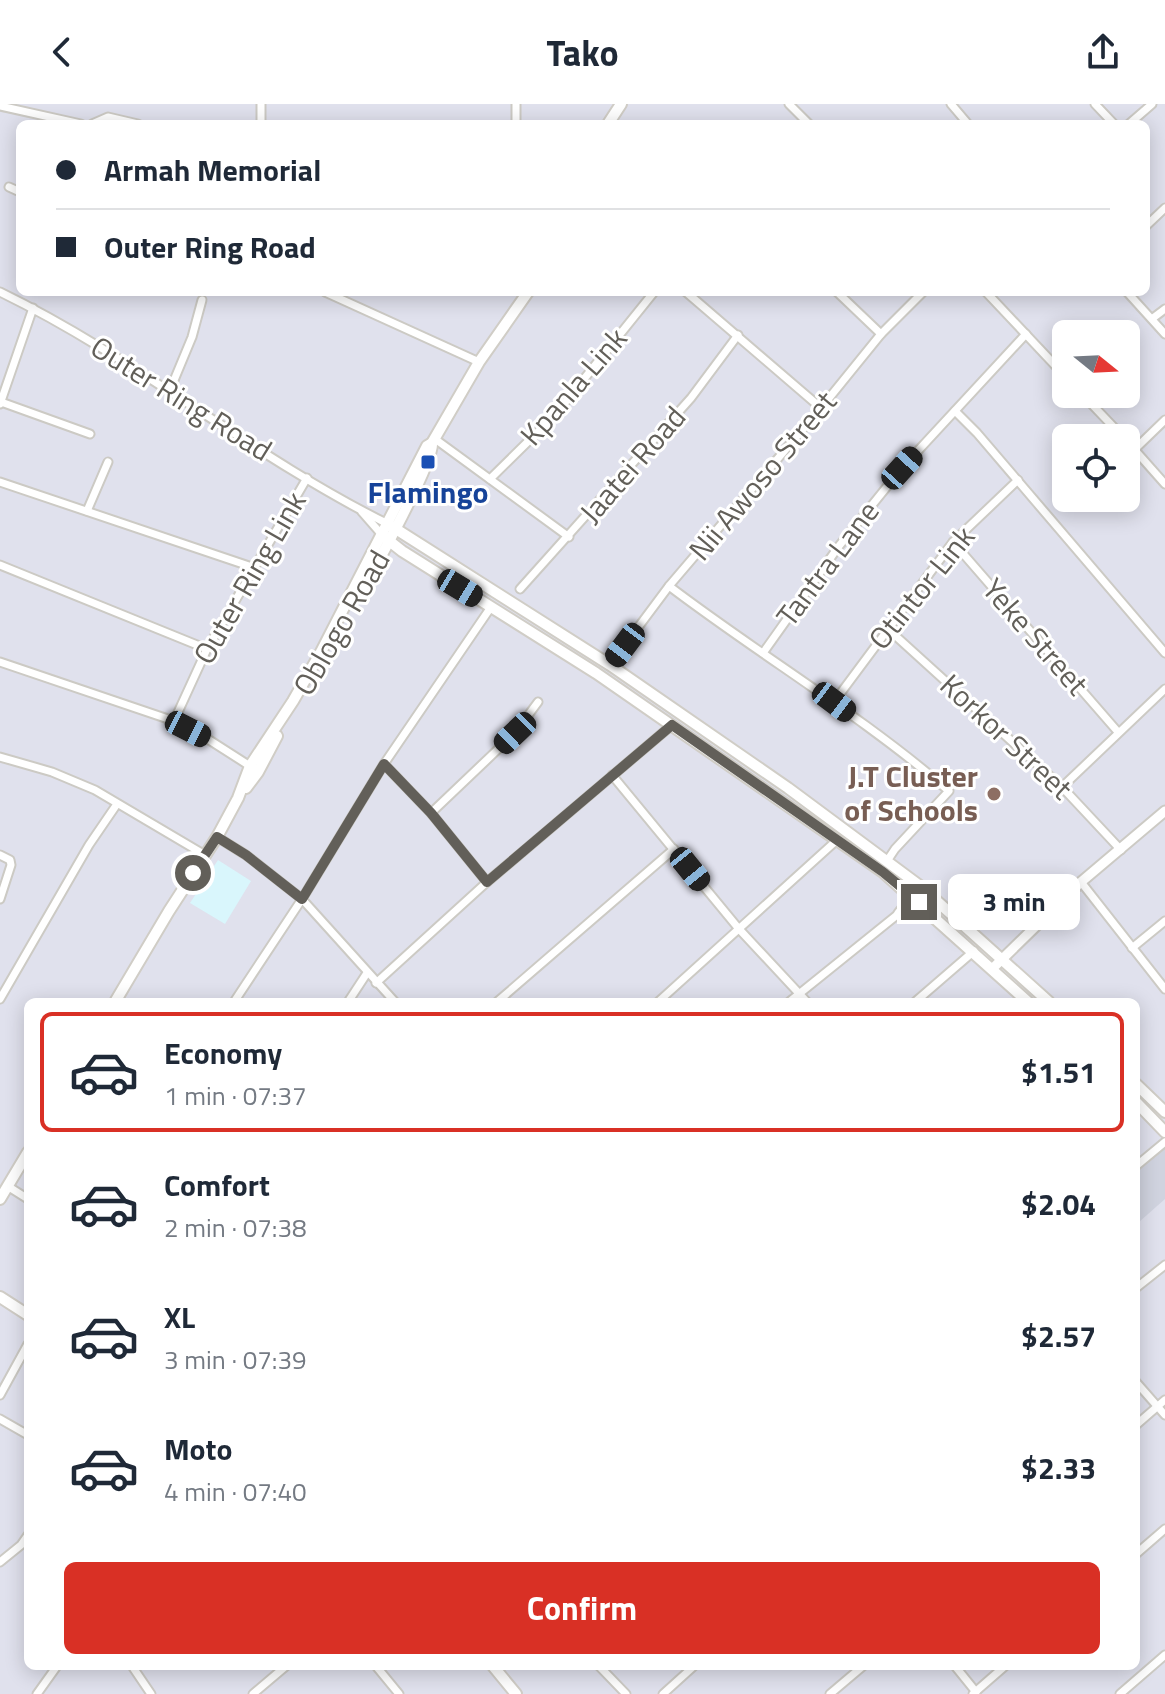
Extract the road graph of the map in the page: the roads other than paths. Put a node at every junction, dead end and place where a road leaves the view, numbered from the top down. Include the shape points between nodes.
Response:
1 (789, 104) edge
2 (951, 104) edge
3 (1095, 104) edge
4 (1152, 104) edge
5 (0, 106) edge
6 (63, 120) edge
7 (101, 120) edge
8 (121, 120) edge
9 (805, 120) edge
10 (965, 120) edge
11 (1110, 120) edge
12 (1134, 120) edge
13 (9, 187) dead end
14 (16, 190) edge
15 (1165, 208) edge
16 (1150, 222) edge
17 (0, 292) edge
18 (334, 296) edge
19 (525, 296) edge
20 (651, 296) edge
21 (691, 296) edge
22 (841, 296) edge
23 (919, 296) edge
24 (990, 296) edge
25 (1131, 296) edge
26 (202, 300) dead end
27 (33, 308) junction
28 (1165, 309) edge
29 (1153, 318) junction
30 (881, 334) junction
31 (1026, 334) junction
32 (1165, 334) edge
33 (738, 335) junction
34 (479, 362) junction
35 (1052, 362) edge
36 (170, 390) junction
37 (1, 398) edge
38 (821, 408) junction
39 (1095, 408) edge
40 (955, 411) junction
41 (1165, 420) edge
42 (1111, 424) edge
43 (90, 434) dead end
44 (434, 441) junction
45 (1140, 444) edge
46 (1140, 455) edge
47 (108, 462) dead end
48 (307, 478) junction
49 (490, 479) junction
50 (1018, 480) junction
51 (0, 482) edge
52 (1165, 484) edge
53 (87, 511) junction
54 (361, 511) junction
55 (392, 526) junction
56 (569, 537) junction
57 (386, 539) junction
58 (953, 542) junction
59 (0, 565) edge
60 (255, 568) junction
61 (669, 586) junction
62 (520, 589) dead end
63 (491, 607) junction
64 (888, 629) junction
65 (207, 649) junction
66 (763, 653) junction
67 (1165, 653) edge
68 (0, 662) edge
69 (610, 665) junction
70 (1165, 689) edge
71 (538, 702) dead end
72 (834, 702) junction
73 (174, 721) junction
74 (672, 725) junction
75 (1118, 732) junction
76 (0, 757) edge
77 (384, 764) junction
78 (254, 769) junction
79 (612, 775) junction
80 (1062, 787) junction
81 (117, 804) junction
82 (1165, 811) edge
83 (431, 813) junction
84 (217, 837) junction
85 (837, 840) junction
86 (674, 849) junction
87 (1121, 850) junction
88 (0, 855) edge
89 (205, 855) junction
90 (887, 861) junction
91 (487, 882) junction
92 (1081, 882) junction
93 (924, 890) junction
94 (0, 899) edge
95 (302, 899) junction
96 (915, 899) junction
97 (1165, 921) edge
98 (739, 929) junction
99 (1132, 948) junction
100 (974, 951) junction
101 (1001, 959) junction
102 (992, 969) junction
103 (367, 973) junction
104 (376, 983) junction
105 (1165, 989) edge
106 (798, 993) junction
107 (117, 998) edge
108 (237, 998) edge
109 (351, 998) edge
110 (391, 998) edge
111 (502, 998) edge
112 (662, 998) edge
113 (793, 998) edge
114 (803, 998) edge
115 (920, 998) edge
116 (1024, 998) edge
117 (1045, 998) edge
118 (0, 999) edge
119 (1140, 1088) edge
120 (1140, 1106) edge
121 (1165, 1112) edge
122 (1165, 1132) edge
123 (1165, 1142) edge
124 (24, 1159) edge
125 (1140, 1163) edge
126 (9, 1187) junction
127 (24, 1196) edge
128 (0, 1199) edge
129 (1165, 1265) edge
130 (1140, 1285) edge
131 (0, 1297) edge
132 (24, 1312) edge
133 (24, 1351) edge
134 (1140, 1387) edge
135 (0, 1395) edge
136 (1165, 1400) edge
137 (1158, 1407) junction
138 (1165, 1415) edge
139 (0, 1419) edge
140 (1140, 1422) edge
141 (24, 1433) edge
142 (1165, 1529) edge
143 (24, 1541) edge
144 (1140, 1551) edge
145 (0, 1562) edge
146 (1165, 1655) edge
147 (54, 1670) edge
148 (135, 1670) edge
149 (281, 1670) edge
150 (379, 1670) edge
151 (496, 1670) edge
152 (603, 1670) edge
153 (690, 1670) edge
154 (858, 1670) edge
155 (958, 1670) edge
156 (1001, 1670) edge
157 (975, 1693) edge
158 (37, 1694) edge
159 (151, 1694) edge
160 (253, 1694) edge
161 (399, 1694) edge
162 (516, 1694) edge
163 (626, 1694) edge
164 (663, 1694) edge
165 (830, 1694) edge
166 (1120, 1694) edge

1 - 9 street
2 - 10 street
3 - 11 street
4 - 12 street
5 - 6 street
7 - 8 street
13 - 14 street
15 - 16 street
17 - 27 street, Outer Ring Road
18 - 34 street
19 - 34 main road, Oblogo Road
20 - 49 street, Kpanla Link via 555,415
21 - 33 street
22 - 30 street
23 - 30 street, Nii Awoso Street
24 - 31 street
25 - 29 street
26 - 36 street
27 - 36 street, Outer Ring Road
27 - 37 street
28 - 29 street
29 - 32 street
30 - 38 street, Nii Awoso Street
31 - 35 street
31 - 40 street, Tantra Lane
33 - 38 street
33 - 56 street, Jaatei Road via 691,398
34 - 44 main road, Oblogo Road
36 - 48 street, Outer Ring Road
37 - 43 street
38 - 61 street, Nii Awoso Street
39 - 42 street
40 - 50 street
40 - 66 street, Tantra Lane via 839,546
41 - 45 street
44 - 49 street
44 - 55 main road, Oblogo Road via 427,446
46 - 52 street
47 - 53 street
48 - 54 street, Outer Ring Road
48 - 60 street, Outer Ring Link
49 - 56 street
50 - 58 street, Otintor Link
50 - 67 street
51 - 53 street
53 - 60 street
54 - 55 street, Outer Ring Road
54 - 57 street, Outer Ring Road
55 - 57 main road, Oblogo Road
55 - 69 main road, Outer Ring Road
56 - 62 street, Jaatei Road
57 - 63 main road, Outer Ring Road
57 - 78 main road, Oblogo Road
58 - 64 street, Otintor Link
58 - 75 street, Yeke Street
59 - 65 street
60 - 65 street, Outer Ring Link
61 - 66 street
61 - 69 street, Nii Awoso Street
63 - 74 main road, Outer Ring Road
63 - 77 street
64 - 72 street, Otintor Link
64 - 80 street, Korkor Street
65 - 73 street, Outer Ring Link
66 - 72 street
68 - 73 street
69 - 90 main road, Outer Ring Road
70 - 75 street
71 - 83 street via 515,733
72 - 90 street via 949,791
73 - 78 street
74 - 79 street
74 - 85 main road, Outer Ring Road
75 - 80 street
76 - 81 street via 79,783
77 - 83 street
77 - 95 street
78 - 84 main road, Oblogo Road
79 - 86 street
79 - 91 street
80 - 87 street, Korkor Street
81 - 89 street
81 - 118 street
82 - 87 street
83 - 91 street
84 - 89 main road, Oblogo Road
84 - 95 street
85 - 96 main road, Outer Ring Road
85 - 98 street
86 - 98 street
86 - 111 street
87 - 92 street
88 - 94 street via 11,865
89 - 107 main road, Oblogo Road
90 - 93 main road, Outer Ring Road
91 - 104 street
92 - 99 street
92 - 101 street
93 - 96 street
93 - 101 main road, Outer Ring Road
95 - 103 street
95 - 108 street
96 - 100 main road, Outer Ring Road
96 - 106 street
97 - 99 street
98 - 106 street
98 - 112 street
99 - 105 street
100 - 102 main road, Outer Ring Road
100 - 115 street
101 - 102 street
101 - 117 main road, Outer Ring Road
102 - 116 main road, Outer Ring Road
103 - 104 street
103 - 109 street
104 - 110 street
106 - 113 street
106 - 114 street
119 - 121 main road
120 - 122 main road
123 - 125 street
124 - 126 main road
126 - 127 street
126 - 128 main road
129 - 130 street
131 - 132 main road
133 - 135 street
134 - 137 street
136 - 137 street
137 - 138 street
137 - 140 street
139 - 141 street
142 - 144 street
143 - 145 street
146 - 166 street
147 - 158 street
148 - 159 street
149 - 160 street
150 - 161 street
151 - 162 main road
152 - 163 street
153 - 164 street
154 - 165 street
155 - 157 street
156 - 157 street

